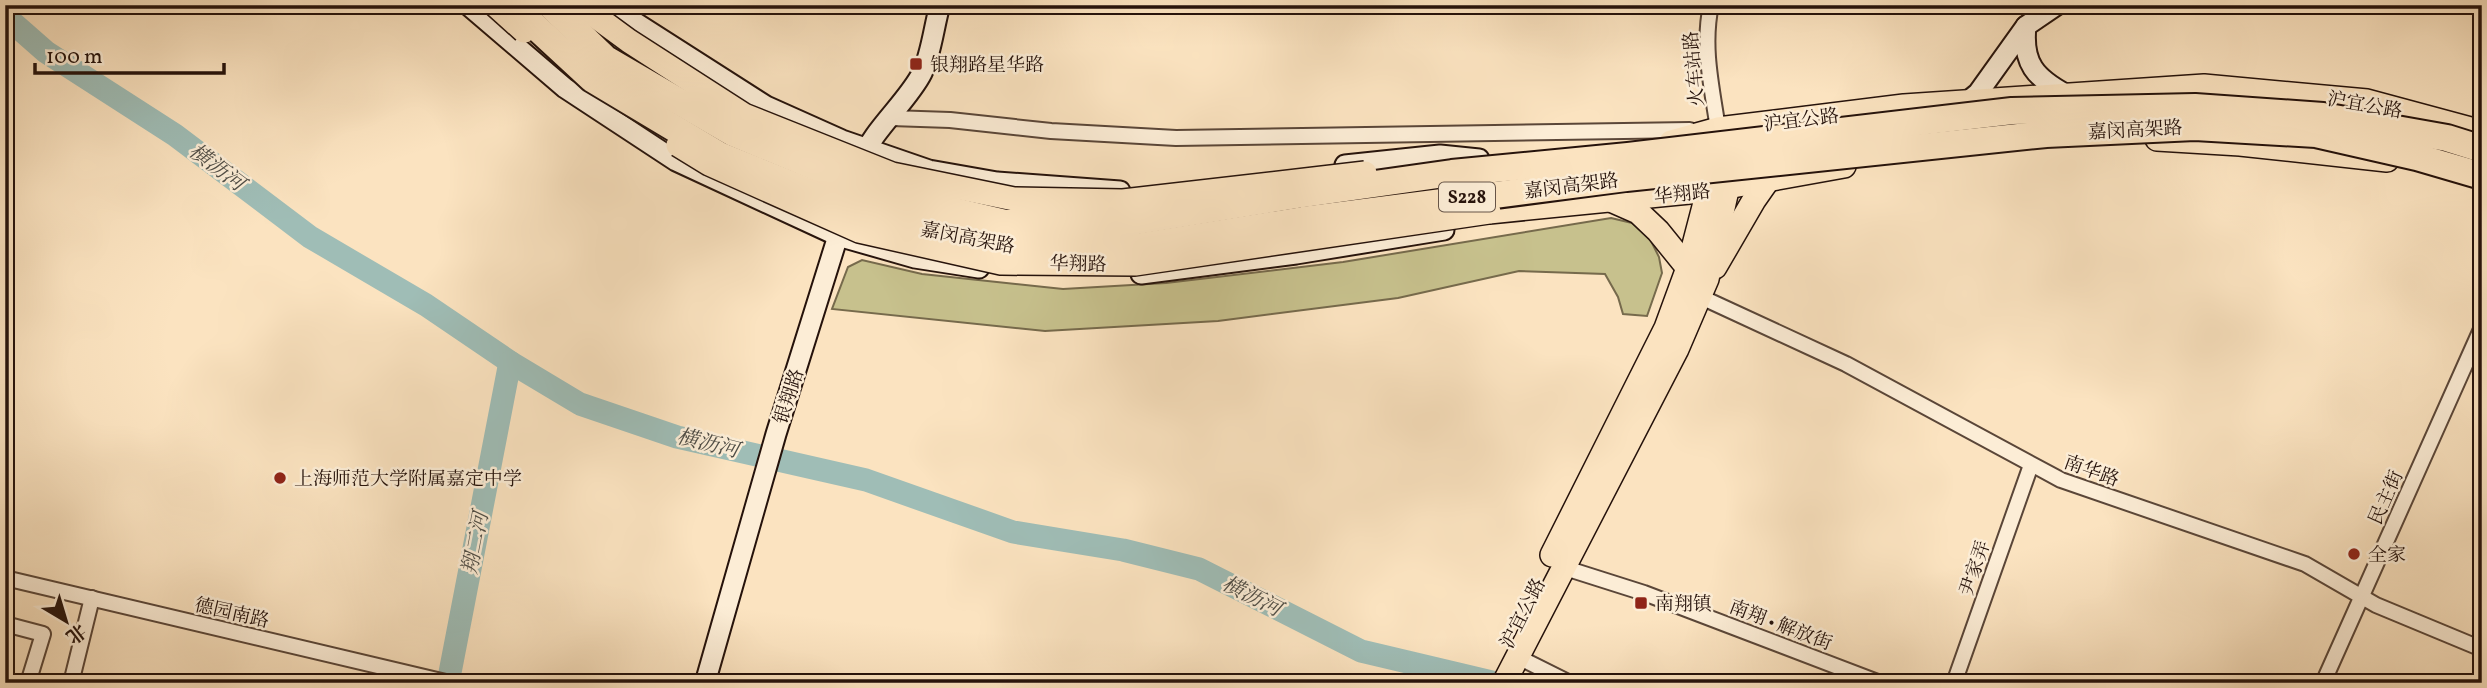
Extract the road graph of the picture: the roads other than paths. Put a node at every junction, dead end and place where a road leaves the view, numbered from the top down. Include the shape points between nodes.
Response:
1 (468, 5) edge
2 (495, 5) edge
3 (512, 5) edge
4 (550, 5) edge
5 (580, 5) edge
6 (608, 5) edge
7 (940, 5) edge
8 (1711, 5) edge
9 (2057, 5) edge
10 (2026, 26) junction
11 (2067, 95) junction
12 (1968, 102) junction
13 (891, 118) junction
14 (1746, 126) junction
15 (1718, 129) junction
16 (2482, 132) edge
17 (866, 148) junction
18 (2482, 149) edge
19 (1479, 159) junction
20 (2482, 176) edge
21 (1768, 180) junction
22 (2482, 185) edge
23 (1718, 189) junction
24 (1610, 200) junction
25 (1489, 212) junction
26 (838, 236) junction
27 (1698, 281) junction
28 (2482, 327) edge
29 (2031, 466) junction
30 (1556, 565) junction
31 (5, 578) edge
32 (2361, 597) junction
33 (92, 598) junction
34 (5, 624) edge
35 (2482, 649) edge
36 (1503, 671) edge
37 (28, 683) edge
38 (71, 683) edge
39 (450, 683) edge
40 (705, 683) edge
41 (1570, 683) edge
42 (1880, 683) edge
43 (1954, 683) edge
44 (2323, 683) edge

1 - 26 main road via 565,88 676,161
2 - 25 main road, 华翔路, bridge via 584,85 709,164 859,231 1001,262 1135,264
3 - 20 highway, 嘉闵高架路 / S228, bridge via 592,79 719,155 874,218 1004,247 1135,247 1626,178 2046,134 2167,128 2316,134
4 - 18 highway, 嘉闵高架路 / S228, bridge via 606,59 733,133 878,193 1005,223 1126,223 1452,173 2012,111 2195,107 2311,115 2447,138
5 - 19 main road, bridge via 744,115 892,174 1014,199 1123,201
6 - 17 main road via 765,106
7 - 13 main road, 银翔路 via 922,73
8 - 15 street, 火车站路 via 1707,57
9 - 10 main road
10 - 11 main road via 2024,48 2030,61 2045,84
10 - 12 main road
11 - 12 main road, 沪宜公路
11 - 16 main road, 沪宜公路 via 2204,86 2367,101
12 - 14 main road, 沪宜公路
13 - 15 street via 1176,138
13 - 17 main road, 银翔路
14 - 15 main road, 沪宜公路
14 - 23 main road
15 - 19 main road via 1677,141
15 - 23 main road, 沪宜公路
17 - 19 main road via 929,170 997,182 1121,191 1440,155
17 - 26 main road, 银翔路
21 - 22 main road via 1889,158 2154,138 2390,160
21 - 23 main road
21 - 27 main road
23 - 24 main road, 华翔路
23 - 27 main road, 沪宜公路
24 - 25 main road, 华翔路
24 - 27 main road via 1638,212 1658,230
25 - 26 main road via 1465,226 1134,275 1003,271 915,258
26 - 40 main road, 银翔路
27 - 29 street, 南华路
27 - 30 main road, 沪宜公路 via 1666,328
27 - 30 main road, 沪宜公路 via 1677,348
28 - 32 street, 民主街
29 - 32 street, 南华路 via 2076,486 2305,564
29 - 43 street, 尹家弄
30 - 36 main road, 沪宜公路
30 - 42 street, 南翔 • 解放街
31 - 33 street, 德园南路
32 - 35 street, 南华路
32 - 44 street, 民主街
33 - 38 street
33 - 39 street, 德园南路
34 - 37 street via 43,634
36 - 41 street

